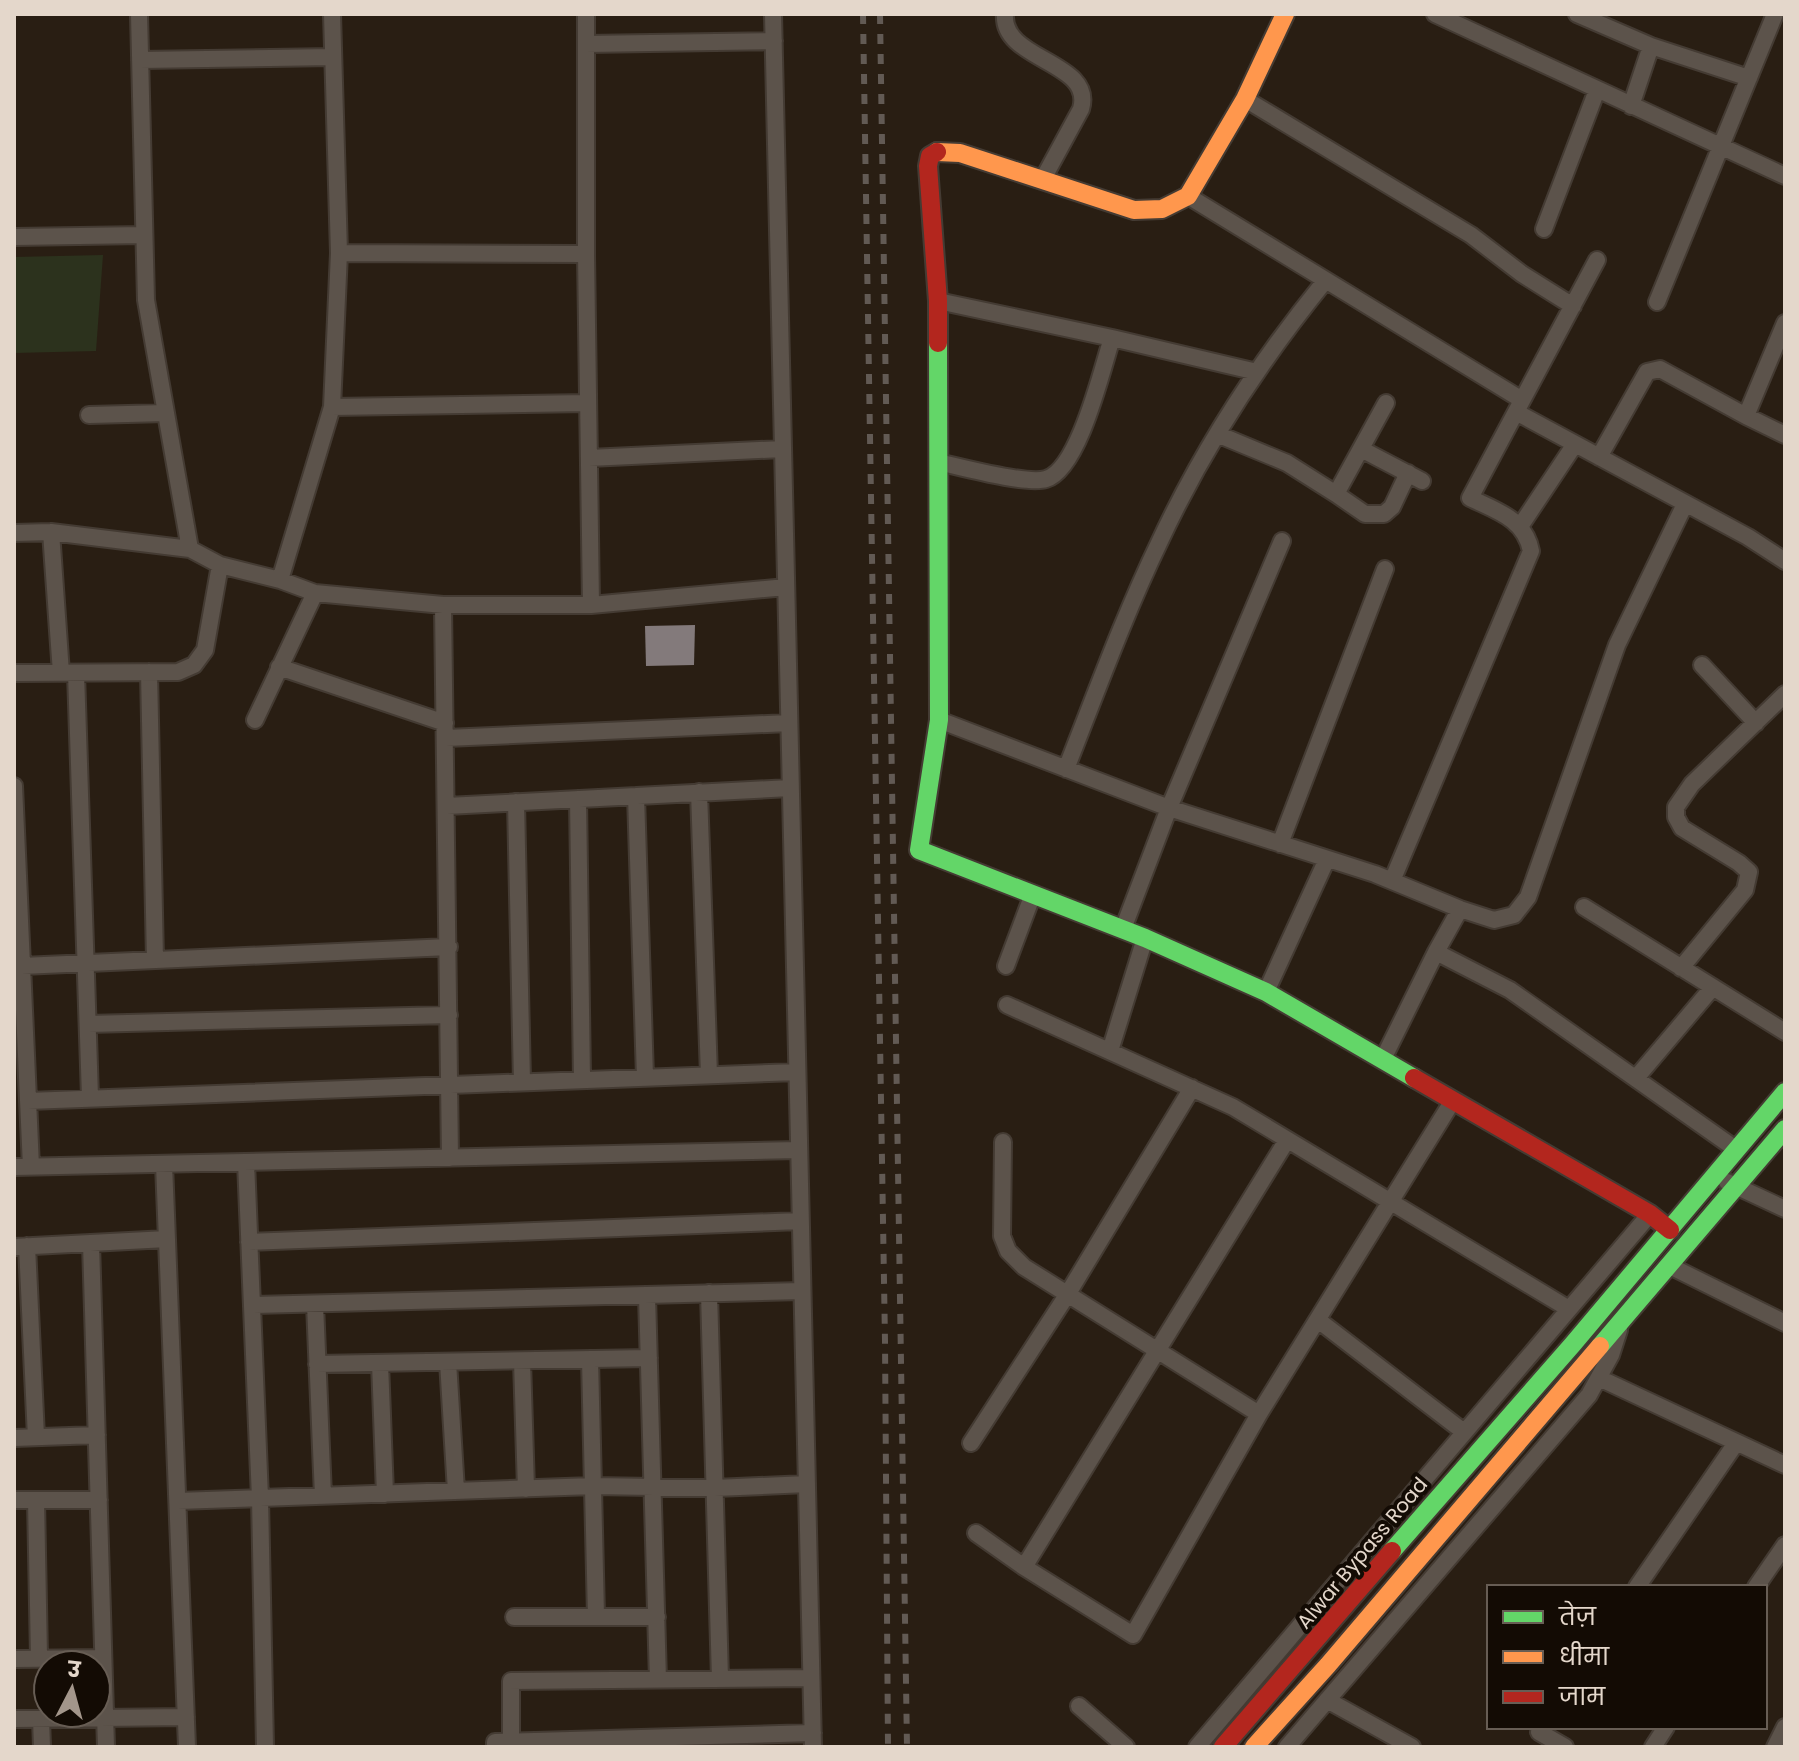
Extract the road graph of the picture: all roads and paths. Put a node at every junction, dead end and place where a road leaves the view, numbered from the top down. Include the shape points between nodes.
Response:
1 (139, 14) edge
2 (332, 14) edge
3 (586, 14) edge
4 (773, 14) edge
5 (1005, 14) edge
6 (1285, 14) edge
7 (1435, 14) edge
8 (1577, 14) edge
9 (1775, 14) edge
10 (774, 41) junction
11 (586, 44) junction
12 (1651, 46) junction
13 (333, 57) junction
14 (140, 60) junction
15 (1749, 78) junction
16 (1597, 90) junction
17 (1245, 99) junction
18 (1631, 106) junction
19 (1720, 148) junction
20 (1785, 176) edge
21 (1043, 179) junction
22 (1188, 196) junction
23 (1544, 229) dead end
24 (144, 235) junction
25 (14, 237) edge
26 (339, 253) junction
27 (586, 254) junction
28 (1597, 260) dead end
29 (1325, 281) junction
30 (938, 301) junction
31 (1657, 302) dead end
32 (1573, 306) junction
33 (1785, 323) edge
34 (1112, 338) junction
35 (1257, 372) junction
36 (588, 403) junction
37 (1386, 403) dead end
38 (1519, 406) junction
39 (332, 407) junction
40 (166, 413) junction
41 (89, 415) dead end
42 (1746, 416) junction
43 (1217, 434) junction
44 (1785, 435) edge
45 (1575, 444) junction
46 (782, 449) junction
47 (1361, 449) junction
48 (1599, 457) junction
49 (589, 458) junction
50 (938, 462) junction
51 (1336, 494) junction
52 (1685, 504) junction
53 (1521, 525) junction
54 (51, 532) junction
55 (14, 533) edge
56 (1282, 541) dead end
57 (190, 549) junction
58 (1785, 561) edge
59 (220, 565) junction
60 (1385, 569) dead end
61 (280, 580) junction
62 (786, 587) junction
63 (315, 593) junction
64 (443, 605) junction
65 (591, 605) junction
66 (1702, 665) dead end
67 (279, 667) junction
68 (149, 672) junction
69 (14, 673) edge
70 (68, 673) junction
71 (1785, 694) edge
72 (255, 720) dead end
73 (939, 720) junction
74 (789, 723) junction
75 (1756, 723) junction
76 (445, 730) junction
77 (1066, 769) junction
78 (14, 786) edge
79 (790, 788) junction
80 (699, 792) junction
81 (636, 796) junction
82 (578, 799) junction
83 (516, 802) junction
84 (447, 806) junction
85 (1169, 808) junction
86 (1280, 844) junction
87 (1327, 859) junction
88 (1392, 881) junction
89 (1033, 894) junction
90 (1584, 907) dead end
91 (1460, 909) junction
92 (1123, 929) junction
93 (1145, 938) junction
94 (449, 947) junction
95 (1436, 952) junction
96 (155, 960) junction
97 (87, 963) junction
98 (22, 966) junction
99 (1006, 966) dead end
100 (1681, 968) junction
101 (1713, 987) junction
102 (1266, 992) junction
103 (1007, 1005) dead end
104 (449, 1015) junction
105 (88, 1024) junction
106 (1785, 1032) edge
107 (1110, 1051) junction
108 (1383, 1059) junction
109 (797, 1072) junction
110 (709, 1075) junction
111 (645, 1077) junction
112 (1636, 1078) junction
113 (582, 1079) junction
114 (522, 1082) junction
115 (449, 1084) junction
116 (1192, 1088) junction
117 (1785, 1092) edge
118 (23, 1093) edge
119 (90, 1097) junction
120 (1452, 1102) junction
121 (1785, 1129) edge
122 (1287, 1140) junction
123 (1003, 1142) dead end
124 (799, 1150) junction
125 (1737, 1150) junction
126 (450, 1158) junction
127 (246, 1162) junction
128 (164, 1164) junction
129 (22, 1167) edge
130 (1715, 1177) junction
131 (1736, 1186) junction
132 (1391, 1203) junction
133 (1785, 1209) edge
134 (1650, 1214) junction
135 (800, 1221) junction
136 (1670, 1230) junction
137 (167, 1239) junction
138 (249, 1242) junction
139 (91, 1243) junction
140 (20, 1246) edge
141 (1670, 1266) junction
142 (802, 1291) junction
143 (709, 1293) junction
144 (1067, 1295) junction
145 (647, 1296) junction
146 (315, 1304) junction
147 (252, 1305) junction
148 (1569, 1309) junction
149 (1318, 1320) junction
150 (1785, 1323) edge
151 (1620, 1325) junction
152 (1157, 1352) junction
153 (649, 1358) junction
154 (590, 1359) junction
155 (522, 1361) junction
156 (448, 1362) junction
157 (380, 1363) junction
158 (317, 1364) junction
159 (1599, 1378) junction
160 (1259, 1414) junction
161 (1464, 1432) junction
162 (97, 1435) junction
163 (36, 1437) junction
164 (14, 1438) edge
165 (971, 1443) dead end
166 (1736, 1443) junction
167 (1785, 1465) edge
168 (807, 1484) junction
169 (593, 1486) junction
170 (653, 1488) junction
171 (715, 1488) junction
172 (526, 1489) junction
173 (456, 1491) junction
174 (385, 1494) junction
175 (323, 1496) junction
176 (260, 1498) junction
177 (14, 1500) edge
178 (36, 1500) junction
179 (99, 1500) junction
180 (178, 1501) junction
181 (976, 1533) dead end
182 (1785, 1545) edge
183 (1024, 1567) junction
184 (1638, 1585) edge
185 (1757, 1585) edge
186 (596, 1616) junction
187 (514, 1617) dead end
188 (657, 1617) junction
189 (39, 1649) edge
190 (103, 1649) edge
191 (811, 1678) junction
192 (720, 1679) junction
193 (658, 1680) junction
194 (1327, 1700) junction
195 (1079, 1706) dead end
196 (186, 1717) junction
197 (112, 1719) edge
198 (1785, 1727) edge
199 (1541, 1729) edge
200 (1665, 1729) edge
201 (813, 1740) edge
202 (503, 1744) edge
203 (187, 1747) edge
204 (265, 1747) edge
205 (1126, 1747) edge
206 (1197, 1747) edge
207 (1223, 1747) edge
208 (1254, 1747) edge
209 (1287, 1747) edge
210 (1412, 1747) edge
211 (1529, 1747) edge
212 (1565, 1747) edge
213 (1653, 1747) edge
214 (1775, 1747) edge

1 - 14 street
2 - 13 street
3 - 11 street
4 - 10 street
5 - 21 street via 1006,30 1070,76 1084,99
6 - 17 street
7 - 16 street
8 - 12 street
9 - 15 street
10 - 11 street
10 - 46 street
11 - 27 street
12 - 15 street
12 - 18 street
13 - 14 street
13 - 26 street
14 - 24 street
15 - 19 street
16 - 18 street
16 - 23 street
17 - 22 street
17 - 32 street via 1471,235
18 - 19 street
19 - 20 street
19 - 31 street
21 - 22 street via 1148,212
21 - 30 street via 960,153 938,151 930,156
22 - 29 street
24 - 25 street
24 - 40 street via 146,300
26 - 27 street
26 - 39 street
27 - 36 street
28 - 32 street
29 - 35 street
29 - 38 street
30 - 34 street
30 - 50 street
32 - 38 street
33 - 42 street
34 - 35 street
34 - 50 street via 1077,444 1058,472 1032,481
35 - 43 street
36 - 39 street
36 - 49 street
37 - 47 street
38 - 45 street
38 - 53 street via 1470,498
39 - 61 street
40 - 41 street
40 - 57 street
42 - 44 street
42 - 48 street via 1674,375 1660,369 1647,372
43 - 51 street via 1287,463
43 - 77 street via 1155,551
45 - 48 street
45 - 53 street
46 - 49 street
46 - 62 street
47 - 51 street
47 - 51 street via 1415,477 1384,514 1365,514
48 - 52 street
49 - 65 street
50 - 73 street
52 - 58 street
52 - 91 street via 1617,645 1528,897 1505,919
53 - 88 street via 1531,551 1526,567
54 - 55 street
54 - 57 street
54 - 70 street
56 - 85 street
57 - 59 street
59 - 61 street
59 - 68 street via 205,650 194,665 178,672
60 - 86 street
61 - 63 street
62 - 65 street
62 - 74 street
63 - 64 street
63 - 67 street
64 - 65 street
64 - 76 street
66 - 75 street
67 - 72 street
67 - 76 street
68 - 70 street
68 - 96 street
69 - 70 street
70 - 97 street
71 - 75 street
73 - 77 street
73 - 89 street via 919,850
74 - 76 street
74 - 79 street
75 - 100 street via 1692,784 1676,807 1682,828 1749,872 1745,890
76 - 84 street
77 - 85 street
78 - 98 street
79 - 80 street
79 - 109 street
80 - 81 street
80 - 110 street
81 - 82 street
81 - 111 street
82 - 83 street
82 - 113 street
83 - 84 street
83 - 114 street
84 - 94 street
85 - 86 street
85 - 92 street
86 - 87 street
87 - 88 street
87 - 102 street
88 - 91 street
89 - 92 street
89 - 99 street
90 - 100 street
91 - 95 street
92 - 93 street
93 - 102 street
93 - 107 street
94 - 96 street
94 - 104 street
95 - 108 street
95 - 112 street via 1510,990
96 - 97 street
97 - 98 street
97 - 105 street
98 - 118 street
100 - 101 street
101 - 106 street
101 - 112 street
102 - 108 street
103 - 107 street
104 - 105 street
104 - 115 street
105 - 119 street
107 - 116 street
108 - 120 street
109 - 110 street
109 - 124 street
110 - 111 street
111 - 113 street
112 - 125 street
113 - 114 street
114 - 115 street
115 - 119 street
115 - 126 street
116 - 122 street
116 - 144 street
117 - 125 street, Alwar Bypass Road
118 - 119 street
118 - 129 street
120 - 132 street
120 - 134 street
121 - 131 street
122 - 132 street
122 - 152 street
123 - 144 street via 1002,1236 1008,1251
124 - 126 street
124 - 135 street
125 - 130 street, Alwar Bypass Road
126 - 127 street
127 - 128 street
127 - 138 street
128 - 129 street
128 - 137 street
130 - 131 street
130 - 136 street, Alwar Bypass Road
131 - 133 street
131 - 141 street
132 - 148 street
132 - 149 street
134 - 136 street
134 - 148 street
135 - 138 street
135 - 142 street
136 - 207 street, Alwar Bypass Road
137 - 139 street
137 - 180 street
138 - 147 street
139 - 140 street
139 - 162 street
140 - 163 street
141 - 150 street
141 - 151 street
142 - 143 street
142 - 168 street
143 - 145 street
143 - 171 street
144 - 152 street
144 - 165 street
145 - 146 street
145 - 153 street
146 - 147 street
146 - 158 street
147 - 176 street
148 - 161 street
149 - 160 street
149 - 161 street
151 - 159 street
151 - 208 street
152 - 160 street
152 - 183 street
153 - 154 street
153 - 170 street
154 - 155 street
154 - 169 street
155 - 156 street
155 - 172 street
156 - 157 street
156 - 173 street
157 - 158 street
157 - 174 street
158 - 175 street
159 - 166 street
159 - 194 street
160 - 183 street via 1133,1635
161 - 206 street
162 - 163 street
162 - 179 street
163 - 164 street
166 - 167 street
166 - 184 street
168 - 171 street
168 - 191 street
169 - 170 street
169 - 172 street
169 - 186 street
170 - 171 street
170 - 188 street
171 - 192 street
172 - 173 street
173 - 174 street
174 - 175 street
175 - 176 street
176 - 180 street
176 - 204 street
177 - 178 street
178 - 179 street
178 - 189 street
179 - 190 street
180 - 196 street
181 - 183 street
182 - 185 street
186 - 187 street
186 - 188 street
188 - 193 street
191 - 192 street
191 - 201 street
192 - 193 street
193 - 202 street via 511,1681
194 - 209 street
194 - 210 street
195 - 205 street
196 - 197 street
196 - 203 street
198 - 214 street
199 - 211 street
199 - 212 street
200 - 213 street
201 - 202 street

